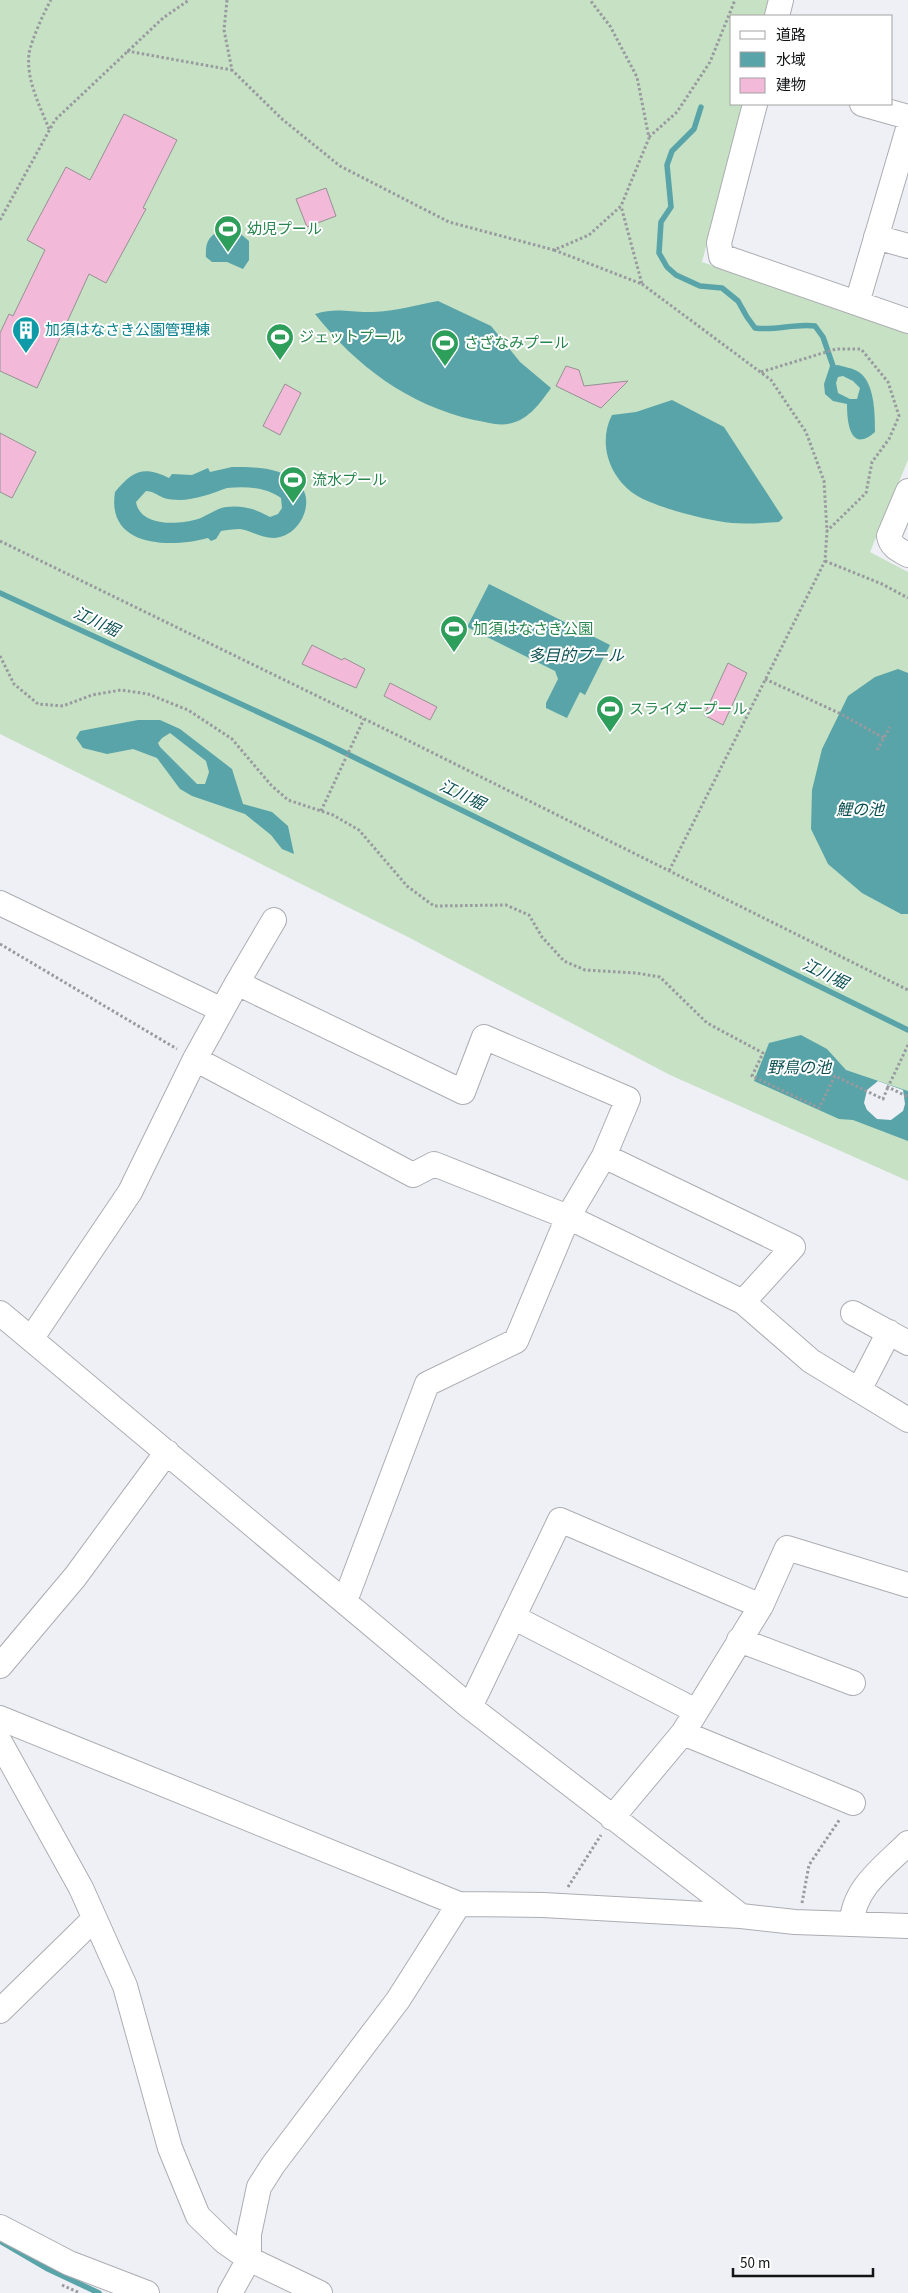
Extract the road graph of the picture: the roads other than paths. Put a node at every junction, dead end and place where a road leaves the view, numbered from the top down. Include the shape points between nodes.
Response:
1 (781, 0) edge
2 (777, 15) edge
3 (755, 105) edge
4 (866, 105) edge
5 (908, 117) edge
6 (908, 129) edge
7 (876, 236) junction
8 (908, 246) edge
9 (857, 303) junction
10 (908, 321) edge
11 (908, 491) edge
12 (908, 555) edge
13 (0, 904) edge
14 (274, 920) dead end
15 (237, 983) junction
16 (222, 1010) junction
17 (195, 1059) junction
18 (604, 1156) junction
19 (568, 1217) junction
20 (743, 1302) junction
21 (0, 1313) edge
22 (853, 1314) dead end
23 (898, 1338) edge
24 (30, 1339) junction
25 (859, 1390) junction
26 (908, 1420) edge
27 (167, 1452) junction
28 (908, 1585) edge
29 (345, 1600) junction
30 (761, 1606) junction
31 (513, 1617) junction
32 (740, 1640) junction
33 (0, 1666) edge
34 (853, 1683) dead end
35 (470, 1706) junction
36 (696, 1711) junction
37 (0, 1718) edge
38 (683, 1733) junction
39 (0, 1742) edge
40 (852, 1803) road end
41 (612, 1818) junction
42 (908, 1843) edge
43 (459, 1904) junction
44 (741, 1916) junction
45 (94, 1919) junction
46 (852, 1924) junction
47 (908, 1926) edge
48 (0, 2011) edge
49 (0, 2226) edge
50 (249, 2259) junction
51 (147, 2293) edge
52 (230, 2293) edge
53 (320, 2293) edge

1 - 2 street
3 - 9 street via 719,243 721,256
4 - 5 street
6 - 7 street
7 - 8 street
7 - 9 street
9 - 10 street
11 - 12 street via 889,536 895,548
13 - 16 street
14 - 15 street
15 - 16 street
15 - 18 street via 463,1092 484,1037 628,1099
16 - 17 street
17 - 19 street via 413,1175 434,1164
17 - 24 street via 130,1192
18 - 19 street
18 - 20 street via 794,1247
19 - 20 street
19 - 29 street via 516,1341 426,1384
20 - 25 street via 811,1361
21 - 24 street
22 - 23 street
23 - 25 street
24 - 27 street
25 - 26 street
27 - 29 street
27 - 33 street via 76,1578
28 - 30 street via 787,1548
29 - 35 street
30 - 31 street via 560,1520
30 - 32 street
31 - 35 street
31 - 36 street
32 - 34 street
32 - 36 street
35 - 41 street
36 - 38 street
37 - 43 street
38 - 40 street
38 - 41 street
39 - 45 street via 81,1888
41 - 44 street
42 - 46 street via 861,1890 852,1910
43 - 44 street
43 - 50 street via 398,2000 259,2187 249,2234
44 - 46 street
45 - 48 street
45 - 50 street via 125,1986 170,2148 198,2216
46 - 47 street
49 - 51 street via 69,2263
50 - 52 street
50 - 53 street

